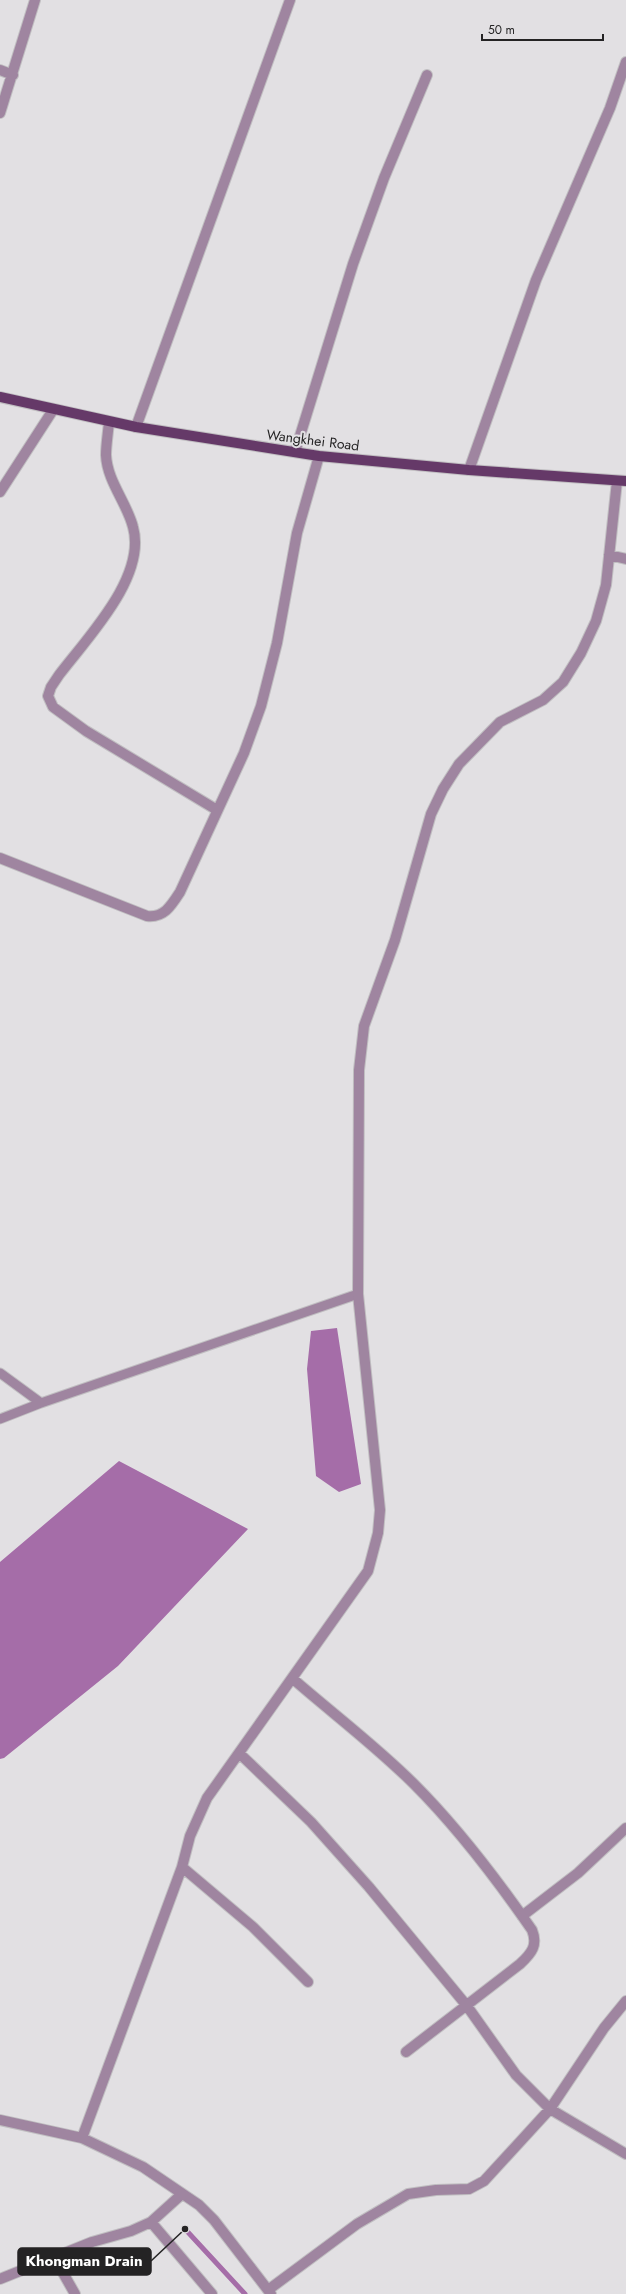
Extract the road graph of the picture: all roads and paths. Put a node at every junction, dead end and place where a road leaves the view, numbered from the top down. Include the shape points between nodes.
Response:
1 (35, 0) edge
2 (290, 0) edge
3 (626, 62) edge
4 (0, 70) edge
5 (13, 75) junction
6 (427, 75) dead end
7 (0, 113) edge
8 (0, 397) edge
9 (53, 410) junction
10 (109, 422) junction
11 (136, 427) junction
12 (295, 452) junction
13 (320, 456) junction
14 (469, 470) junction
15 (621, 481) edge
16 (0, 492) edge
17 (609, 554) junction
18 (626, 559) edge
19 (218, 810) junction
20 (0, 858) edge
21 (358, 1294) junction
22 (0, 1373) edge
23 (40, 1403) junction
24 (0, 1419) edge
25 (292, 1678) junction
26 (239, 1753) junction
27 (626, 1828) edge
28 (182, 1868) junction
29 (522, 1916) junction
30 (308, 1982) dead end
31 (626, 2001) edge
32 (467, 2006) junction
33 (406, 2052) dead end
34 (550, 2109) junction
35 (0, 2120) edge
36 (82, 2138) junction
37 (626, 2154) edge
38 (182, 2194) junction
39 (151, 2222) junction
40 (54, 2257) junction
41 (0, 2279) edge
42 (270, 2292) edge
43 (75, 2294) edge
44 (212, 2294) edge

1 - 5 street
2 - 11 street
3 - 14 street via 610,108 536,280
4 - 5 street
5 - 7 street
6 - 12 street via 384,178 353,264
8 - 9 main road, Wangkhei Road
9 - 10 main road, Wangkhei Road
9 - 16 street
10 - 11 main road, Wangkhei Road
10 - 19 street via 106,456 109,470 133,527 135,544 131,566 117,600 59,675 48,696 53,707 86,731
11 - 12 main road, Wangkhei Road
12 - 13 main road, Wangkhei Road
13 - 14 main road, Wangkhei Road
13 - 19 street via 297,533 277,643 261,706 244,753
14 - 15 main road, Wangkhei Road
15 - 17 street
17 - 18 street
17 - 21 street via 606,585 596,621 581,653 563,682 543,700 500,722 478,742 459,764 431,814 395,940 364,1026 359,1070
19 - 20 street via 180,892 165,912 156,917 140,914
21 - 23 lane
21 - 25 street via 380,1510 378,1533 368,1571
22 - 23 lane
23 - 24 lane
25 - 26 street
25 - 29 street via 412,1782 441,1812 491,1872
26 - 28 street via 207,1798 190,1836
26 - 32 street via 311,1822 369,1887
27 - 29 street via 578,1873
28 - 30 street via 253,1927
28 - 36 street
29 - 32 street via 532,1930 534,1948 520,1964
31 - 34 street via 604,2028
32 - 33 street
32 - 34 street via 516,2075
34 - 37 street
34 - 42 street via 479,2185 462,2190 408,2194 357,2224
35 - 36 street
36 - 38 street via 143,2167
38 - 39 street
38 - 42 street via 214,2220
39 - 40 street
39 - 44 street
40 - 41 street
40 - 43 street

